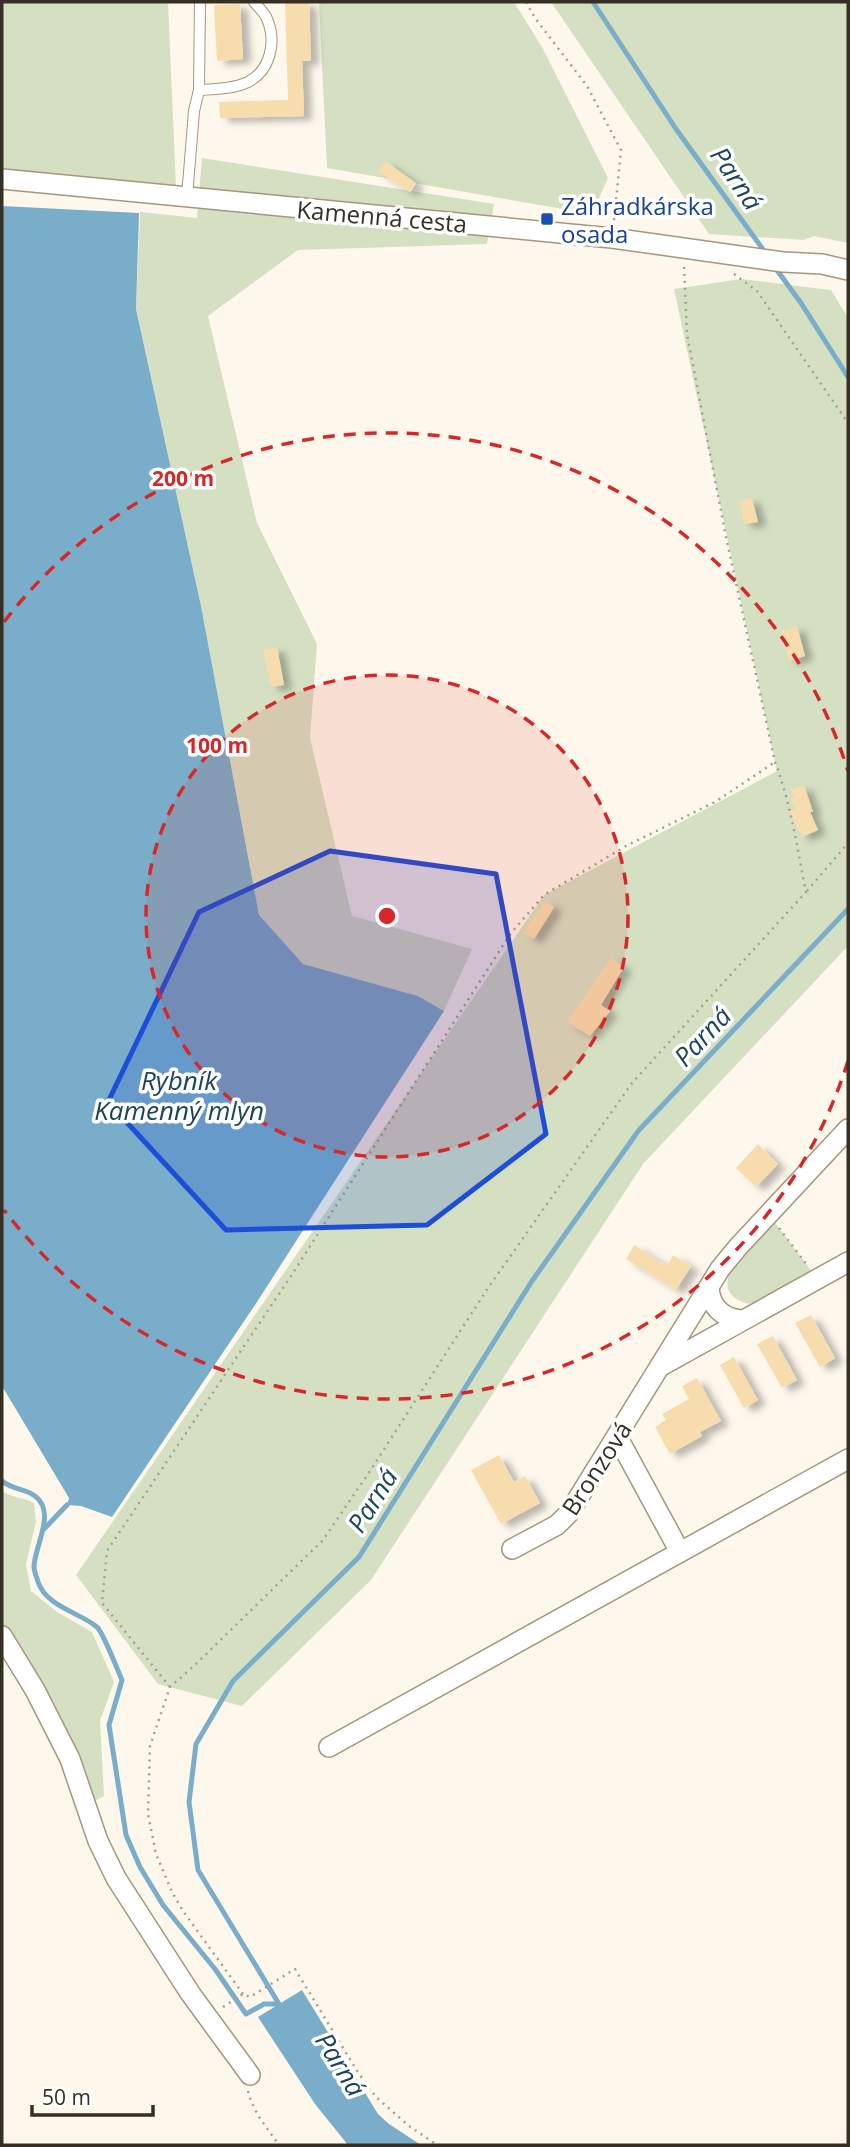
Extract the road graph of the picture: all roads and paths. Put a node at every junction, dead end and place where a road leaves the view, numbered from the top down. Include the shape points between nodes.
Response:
1 (200, 2) edge
2 (254, 2) edge
3 (526, 2) edge
4 (199, 90) junction
5 (2, 179) edge
6 (187, 198) junction
7 (612, 238) junction
8 (684, 247) junction
9 (723, 253) junction
10 (848, 270) edge
11 (848, 423) edge
12 (775, 762) junction
13 (848, 844) edge
14 (806, 892) junction
15 (848, 1129) edge
16 (773, 1220) dead end
17 (848, 1262) edge
18 (813, 1273) dead end
19 (709, 1287) junction
20 (741, 1320) junction
21 (660, 1366) junction
22 (617, 1436) junction
23 (848, 1459) edge
24 (512, 1549) dead end
25 (680, 1552) junction
26 (2, 1636) edge
27 (170, 1687) junction
28 (329, 1747) dead end
29 (243, 1994) junction
30 (207, 2018) junction
31 (250, 2075) joint
32 (279, 2145) edge
33 (437, 2145) edge

1 - 4 lane
2 - 4 lane via 267,19 270,35 271,52 263,71 229,88
3 - 7 path via 587,86 621,150
4 - 6 lane
5 - 6 street, Kamenná cesta
6 - 7 street, Kamenná cesta
7 - 8 street, Kamenná cesta
8 - 9 street, Kamenná cesta
8 - 12 path via 687,334
9 - 10 street, Kamenná cesta
9 - 11 path via 730,272 757,291
12 - 14 path
12 - 27 path via 715,802 626,846 544,895 511,933 291,1276 107,1551 102,1603
13 - 14 path
14 - 27 path via 632,1083 488,1288 323,1540
15 - 19 street, Bronzová via 738,1247
16 - 18 path
17 - 20 street, Bronzová
19 - 20 street via 720,1313
19 - 21 street, Bronzová
20 - 21 street, Bronzová
21 - 22 street, Bronzová
22 - 24 street, Bronzová via 565,1517
22 - 25 street
23 - 25 street
25 - 28 street
26 - 30 street via 70,1759 116,1878
27 - 29 path via 150,1746 148,1814 156,1854 183,1911
29 - 30 path
29 - 33 path via 250,1997 295,1969 376,2097
30 - 31 street
31 - 32 path via 250,2100

